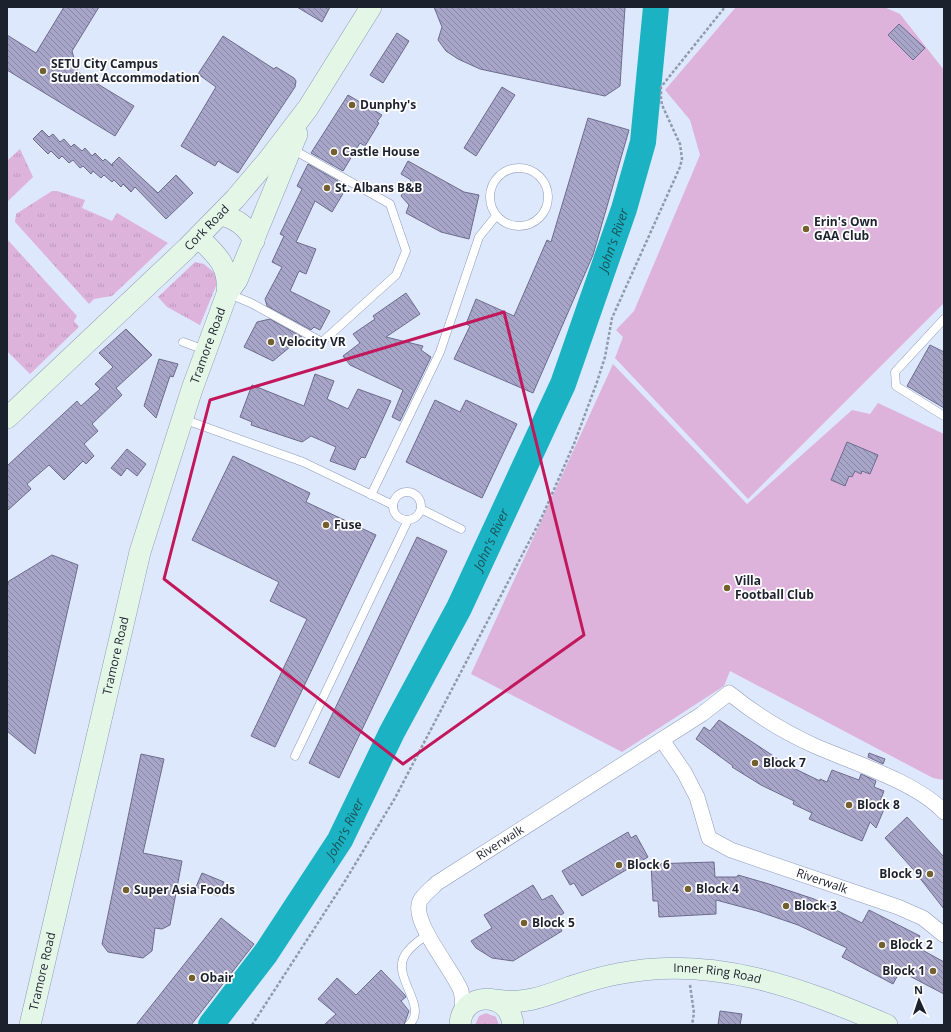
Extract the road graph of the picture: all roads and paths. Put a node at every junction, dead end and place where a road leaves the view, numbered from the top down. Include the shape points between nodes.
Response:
1 (371, 7) edge
2 (725, 7) edge
3 (308, 108) junction
4 (292, 148) junction
5 (220, 215) junction
6 (496, 216) junction
7 (198, 237) junction
8 (254, 241) junction
9 (227, 294) junction
10 (944, 319) edge
11 (183, 342) dead end
12 (206, 350) junction
13 (944, 416) edge
14 (7, 418) edge
15 (182, 419) junction
16 (371, 495) junction
17 (393, 505) junction
18 (421, 509) junction
19 (408, 520) junction
20 (461, 529) dead end
21 (662, 740) junction
22 (295, 756) dead end
23 (944, 812) edge
24 (428, 934) junction
25 (944, 935) edge
26 (689, 968) junction
27 (457, 983) junction
28 (543, 997) junction
29 (490, 1000) junction
30 (461, 1022) edge
31 (30, 1025) edge
32 (252, 1025) edge
33 (409, 1025) edge
34 (515, 1025) edge
35 (692, 1025) edge
36 (887, 1025) edge

1 - 3 main road, Cork Road
2 - 32 path via 661,87 662,105 682,151 680,168 612,318 605,358 597,382 547,506 395,798
3 - 4 main road, Tramore Road
3 - 5 main road, Cork Road via 269,159
4 - 8 main road, Tramore Road
4 - 9 lane via 390,204 406,251 396,275 322,342 251,303
5 - 7 main road, Cork Road
5 - 8 main road via 244,226
6 - 6 lane via 504,223 517,226 531,224 539,219 545,211 548,198 540,176 532,171 515,168 498,175 490,191 489,200
6 - 16 lane via 478,237 440,352
7 - 9 main road, Tramore Road via 222,262 228,276
7 - 14 main road, Cork Road
8 - 9 main road, Tramore Road via 237,280
9 - 12 main road, Tramore Road
10 - 13 lane via 895,372 896,386
11 - 12 lane
12 - 15 main road, Tramore Road
15 - 16 lane via 303,462
15 - 31 main road, Tramore Road via 140,552
16 - 17 lane
17 - 18 lane via 400,493 410,492 421,500
17 - 19 lane via 398,518
18 - 19 lane via 416,517
18 - 20 lane
19 - 22 lane
21 - 23 street, Riverwalk via 729,693 754,713 812,745 890,778 934,802
21 - 24 street, Riverwalk via 437,883 420,901 418,912
21 - 25 street, Riverwalk via 684,772 697,797 709,838 731,850 898,907 922,918
24 - 27 street, Riverwalk
24 - 33 lane via 404,956 403,975 415,1014
26 - 28 main road, Inner Ring Road via 618,974 587,981
26 - 35 path via 694,1013
26 - 36 main road, Inner Ring Road via 725,972 780,984 825,999
27 - 29 street via 470,995
27 - 30 street via 463,999
28 - 29 main road, Inner Ring Road via 519,1002
28 - 34 main road, Inner Ring Road via 526,1011
29 - 30 main road via 471,1004
29 - 34 main road via 507,1008

